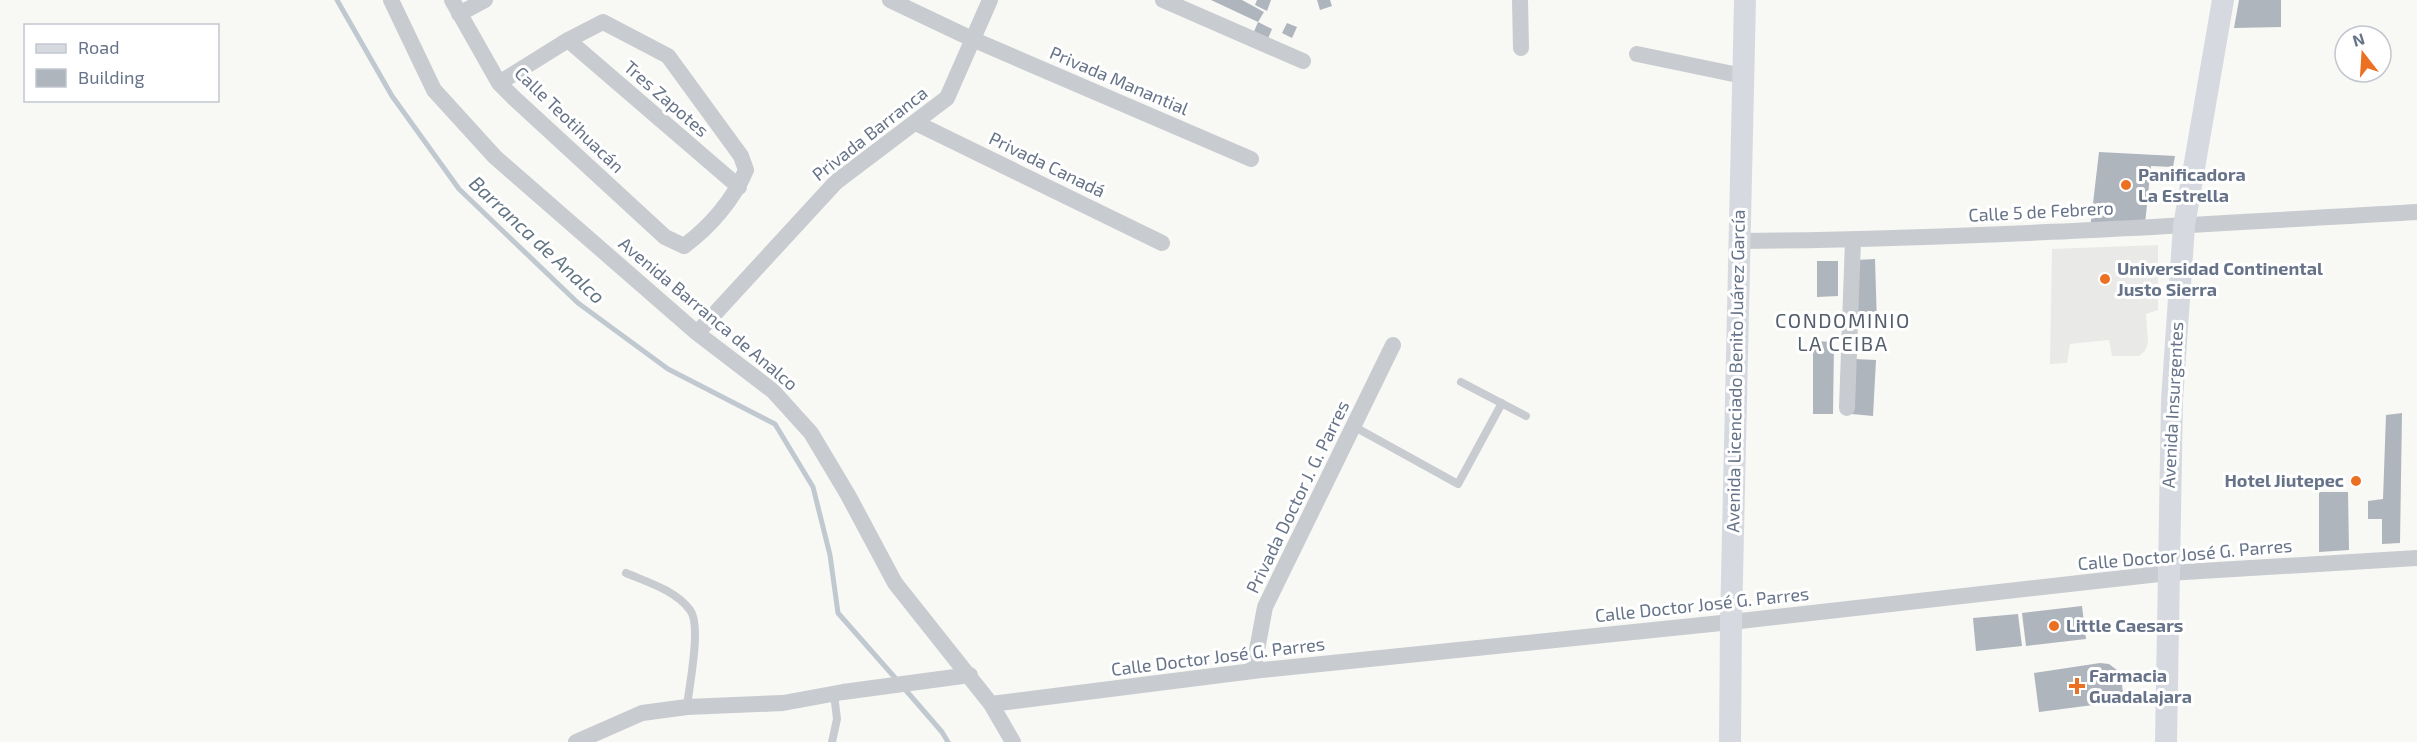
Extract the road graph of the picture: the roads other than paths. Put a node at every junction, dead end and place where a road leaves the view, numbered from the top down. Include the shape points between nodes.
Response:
1 (391, 0) edge
2 (485, 0) edge
3 (890, 0) edge
4 (990, 0) edge
5 (1163, 0) edge
6 (1520, 0) edge
7 (1745, 0) edge
8 (2223, 0) edge
9 (455, 7) edge
10 (972, 39) junction
11 (568, 40) junction
12 (1521, 48) dead end
13 (1637, 54) dead end
14 (1304, 61) dead end
15 (1743, 76) junction
16 (499, 82) junction
17 (916, 123) junction
18 (1251, 159) dead end
19 (739, 187) junction
20 (2417, 212) edge
21 (2184, 226) junction
22 (1853, 240) junction
23 (1739, 241) junction
24 (1162, 243) dead end
25 (697, 333) junction
26 (1393, 345) dead end
27 (1461, 382) dead end
28 (1502, 403) junction
29 (1847, 408) dead end
30 (1526, 416) dead end
31 (1353, 426) junction
32 (2417, 558) edge
33 (626, 573) dead end
34 (2168, 573) junction
35 (1731, 622) junction
36 (1253, 671) junction
37 (970, 675) junction
38 (838, 693) junction
39 (991, 704) junction
40 (687, 706) junction
41 (576, 742) edge
42 (832, 742) edge
43 (1013, 742) edge
44 (1730, 742) edge
45 (2166, 742) edge

1 - 25 street, Avenida Barranca de Analco via 434,90 495,157
2 - 9 street
3 - 10 street, Privada Manantial
4 - 10 street, Privada Barranca
5 - 14 street
6 - 12 street
7 - 15 main road, Avenida Licenciado Benito Juárez García
8 - 21 main road, Avenida Insurgentes
9 - 16 street, Calle Teotihuacán
10 - 17 street, Privada Barranca via 947,98
10 - 18 street, Privada Manantial
11 - 16 street
11 - 19 street, Tres Zapotes
11 - 19 street via 603,22 668,56 741,156 746,170
13 - 15 street
15 - 23 main road, Avenida Licenciado Benito Juárez García
16 - 19 street, Calle Teotihuacán via 665,237 684,246 700,234
17 - 24 street, Privada Canadá
17 - 25 street, Privada Barranca via 836,182
20 - 21 street, Calle 5 de Febrero
21 - 22 street, Calle 5 de Febrero
21 - 34 main road, Avenida Insurgentes via 2172,400
22 - 23 street, Calle 5 de Febrero
22 - 29 street
23 - 35 main road, Avenida Licenciado Benito Juárez García
25 - 37 street, Avenida Barranca de Analco via 773,392 811,433 896,583
26 - 31 street, Privada Doctor J. G. Parres
27 - 28 lane
28 - 30 lane
28 - 31 lane via 1458,484
31 - 36 street, Privada Doctor J. G. Parres via 1266,608
32 - 34 street, Calle Doctor José G. Parres
33 - 40 lane via 669,592 691,611 695,628
34 - 35 street, Calle Doctor José G. Parres
34 - 45 main road, Avenida Insurgentes
35 - 36 street, Calle Doctor José G. Parres
35 - 44 main road, Avenida Licenciado Benito Juárez García
36 - 39 street, Calle Doctor José G. Parres
37 - 38 street
37 - 39 street, Avenida Barranca de Analco
38 - 40 street via 783,703
38 - 42 lane
39 - 43 street, Avenida Barranca de Analco
40 - 41 street via 642,713

